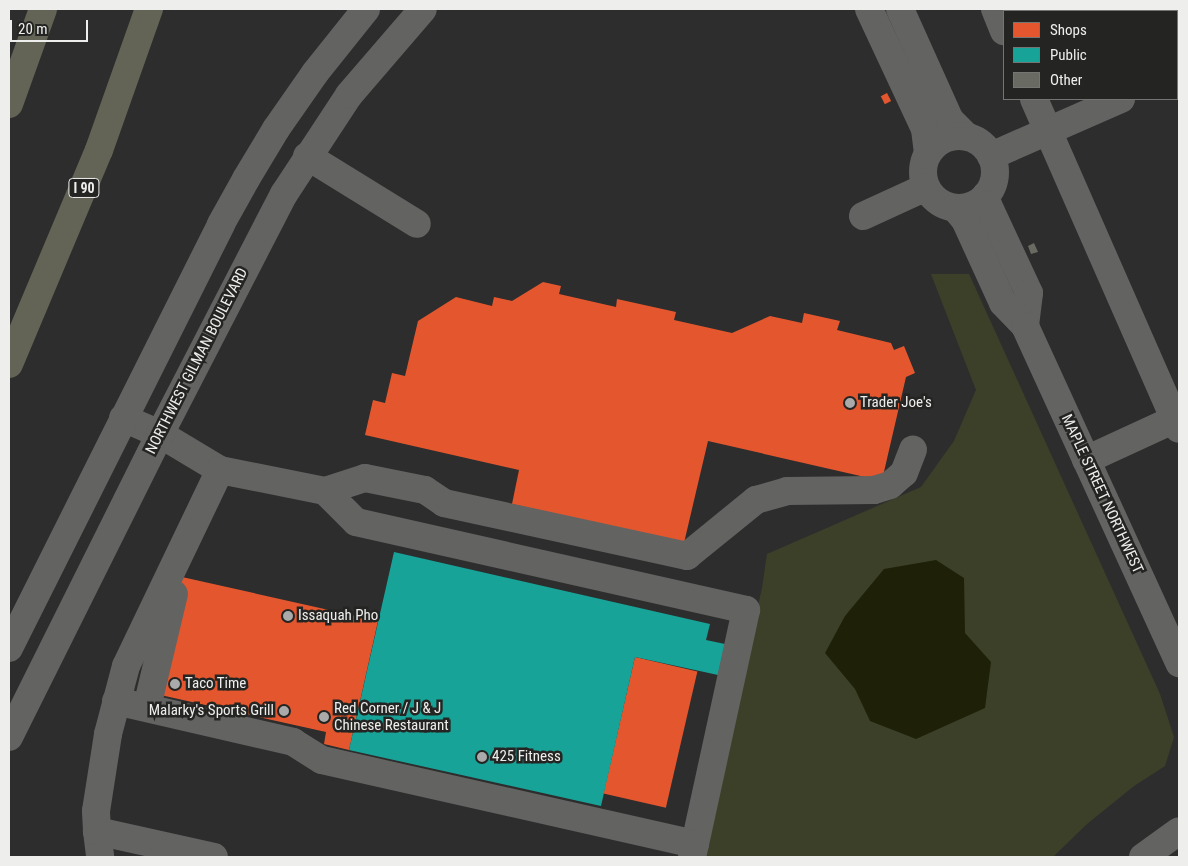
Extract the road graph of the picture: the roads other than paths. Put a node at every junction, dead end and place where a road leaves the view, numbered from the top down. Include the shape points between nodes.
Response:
1 (43, 9) edge
2 (149, 9) edge
3 (366, 9) edge
4 (423, 9) edge
5 (869, 9) edge
6 (900, 9) edge
7 (995, 9) edge
8 (1003, 28) edge
9 (1034, 100) edge
10 (1119, 100) edge
11 (9, 104) edge
12 (1048, 131) junction
13 (966, 136) junction
14 (928, 152) junction
15 (307, 156) junction
16 (991, 156) junction
17 (926, 188) junction
18 (986, 195) junction
19 (955, 208) junction
20 (864, 216) dead end
21 (418, 224) dead end
22 (1025, 326) junction
23 (9, 364) edge
24 (123, 418) junction
25 (1177, 424) edge
26 (160, 434) junction
27 (913, 450) dead end
28 (1086, 460) junction
29 (220, 470) junction
30 (325, 491) junction
31 (200, 548) dead end
32 (9, 648) edge
33 (1179, 663) edge
34 (116, 701) junction
35 (147, 708) junction
36 (9, 737) edge
37 (1179, 831) edge
38 (99, 844) edge
39 (693, 851) edge
40 (214, 857) edge
41 (1143, 857) edge

1 - 11 highway
2 - 23 highway, I 90 via 99,150
3 - 24 street via 315,73 246,179
4 - 15 street, NORTHWEST GILMAN BOULEVARD via 349,96
5 - 14 street via 925,129
6 - 13 street via 950,120
7 - 8 street
9 - 12 street
10 - 12 street
12 - 16 street
12 - 25 street
13 - 14 street via 944,138
13 - 16 street via 981,143
14 - 17 street via 923,165
15 - 21 street
15 - 26 street, NORTHWEST GILMAN BOULEVARD
16 - 18 street via 995,176
17 - 19 street via 935,199
17 - 20 street
18 - 19 street via 967,207
18 - 22 street via 1029,293
19 - 22 street, MAPLE STREET NORTHWEST via 965,220 1003,303
22 - 28 street, MAPLE STREET NORTHWEST
24 - 26 street
24 - 32 street
25 - 28 street
26 - 29 street
26 - 36 street, NORTHWEST GILMAN BOULEVARD
27 - 30 street via 904,473 890,485 874,490 787,491 756,500 687,556 444,502 425,490 365,478
28 - 33 street, MAPLE STREET NORTHWEST
29 - 30 street
29 - 34 street via 126,666
30 - 39 street via 356,522 746,610
31 - 35 street via 177,580
34 - 35 street
34 - 38 street via 96,811
35 - 39 street via 293,742 322,760
37 - 41 street
38 - 40 street

